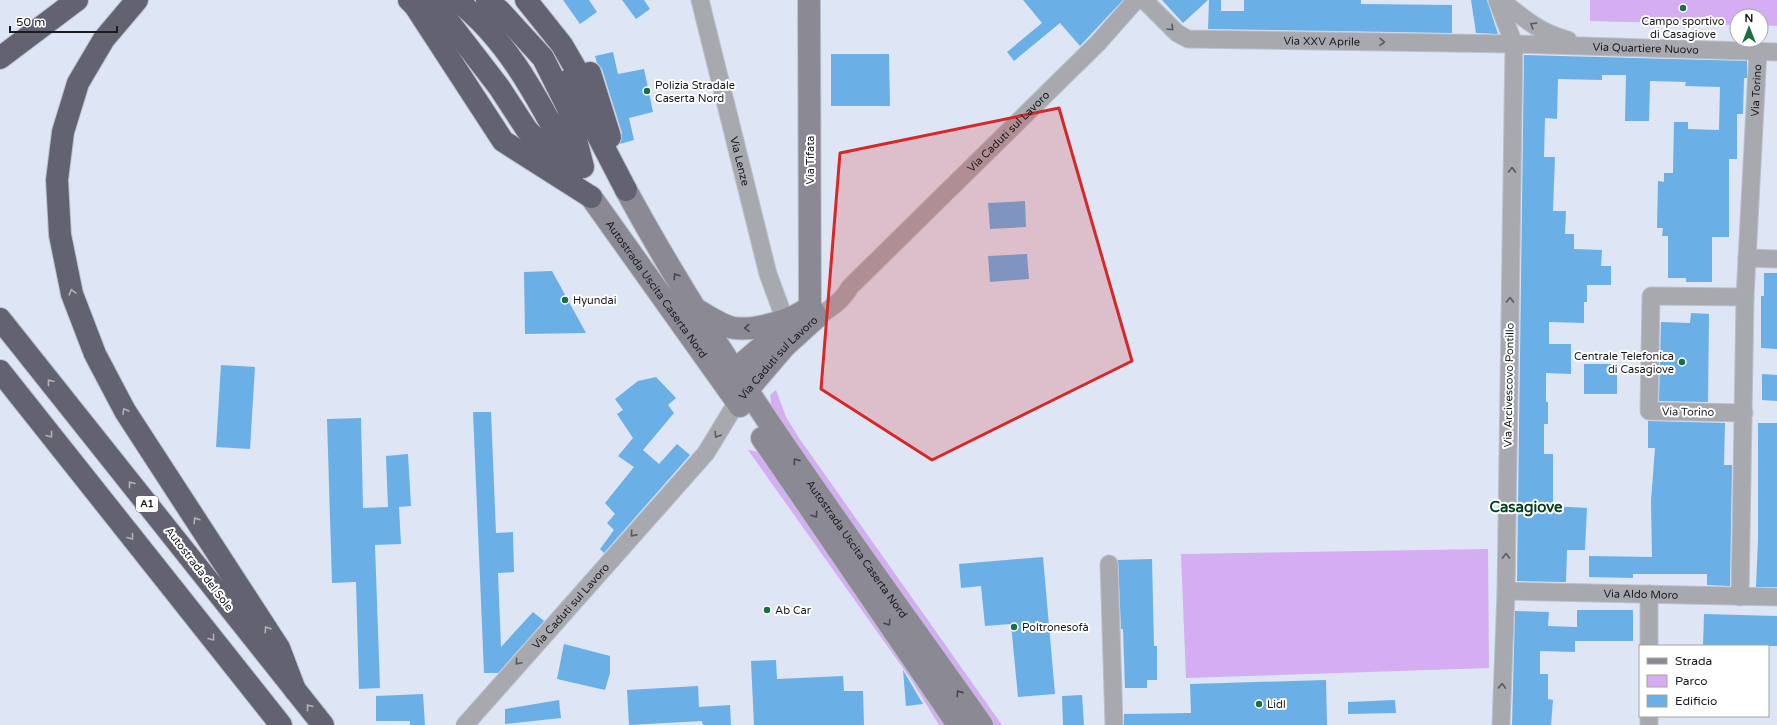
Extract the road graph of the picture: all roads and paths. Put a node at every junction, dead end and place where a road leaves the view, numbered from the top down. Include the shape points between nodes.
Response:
1 (77, 0) edge
2 (137, 0) edge
3 (409, 0) edge
4 (421, 0) edge
5 (432, 0) edge
6 (443, 0) edge
7 (456, 0) edge
8 (473, 0) edge
9 (487, 0) edge
10 (508, 0) edge
11 (526, 0) edge
12 (544, 0) edge
13 (700, 0) edge
14 (809, 0) edge
15 (1136, 0) edge
16 (1144, 0) edge
17 (1498, 0) edge
18 (1501, 0) edge
19 (1514, 44) junction
20 (1595, 47) junction
21 (1758, 51) junction
22 (1777, 52) edge
23 (0, 58) edge
24 (626, 190) junction
25 (591, 197) junction
26 (1747, 258) junction
27 (1777, 258) edge
28 (1745, 297) junction
29 (696, 309) junction
30 (0, 318) edge
31 (795, 323) junction
32 (0, 371) edge
33 (738, 383) junction
34 (1744, 413) junction
35 (1109, 564) dead end
36 (1506, 591) junction
37 (1649, 594) junction
38 (1740, 597) junction
39 (1777, 597) edge
40 (1649, 645) edge
41 (295, 690) junction
42 (281, 725) edge
43 (323, 725) edge
44 (465, 725) edge
45 (958, 725) edge
46 (982, 725) edge
47 (1114, 725) edge
48 (1501, 725) edge

1 - 23 highway
41 -> 2 highway via 279,648 125,411 95,354 72,294 60,235 57,180 63,132 78,83 104,39
3 - 25 highway via 503,141
4 - 25 highway via 452,41 515,135
5 - 25 highway via 499,87 527,130
6 - 25 highway via 494,58
7 - 25 highway via 482,22 521,73
8 - 25 highway via 495,18 532,66 558,112
9 - 25 highway via 500,10 543,58 568,108
10 - 24 highway via 554,50
11 - 24 highway via 562,44 589,92
12 - 24 highway via 587,64
13 - 31 street, Via Lenze via 768,274
14 - 31 main road, Via Tifata
15 - 31 street, Via Caduti sul Lavoro via 1098,43 850,287 845,296 833,307
16 -> 19 street, Via XXV Aprile via 1177,33 1188,39
17 - 19 street
20 -> 18 street via 1550,36
19 - 20 street, Via Quartiere Nuovo
36 -> 19 street, Via Arcivescovo Pontillo
20 - 21 street, Via Quartiere Nuovo
21 - 22 street, Via Quartiere Nuovo
21 - 26 street, Via Torino
29 -> 24 main road, Autostrada Uscita Caserta Nord via 658,249
25 - 33 main road, Autostrada Uscita Caserta Nord via 676,317 686,322 721,372
26 - 27 street
26 - 28 street, Via Torino
28 - 34 street, Via Torino
28 - 34 street, Via Torino via 1651,296 1649,411
31 -> 29 main road, Autostrada Uscita Caserta Nord via 748,329 732,328
29 - 33 main road, Autostrada Uscita Caserta Nord
41 -> 30 highway, Autostrada del Sole / A1
31 - 33 main road
32 -> 42 highway
33 -> 44 street, Via Caduti sul Lavoro via 706,453
33 -> 45 main road, Autostrada Uscita Caserta Nord
46 -> 33 main road, Autostrada Uscita Caserta Nord
34 - 38 street, Via Torino
35 - 47 street
36 - 37 street, Via Aldo Moro
48 -> 36 street, Via Arcivescovo Pontillo
37 - 38 street, Via Aldo Moro
37 - 40 street
38 - 39 street, Via Aldo Moro
43 -> 41 highway, Autostrada del Sole / A1

